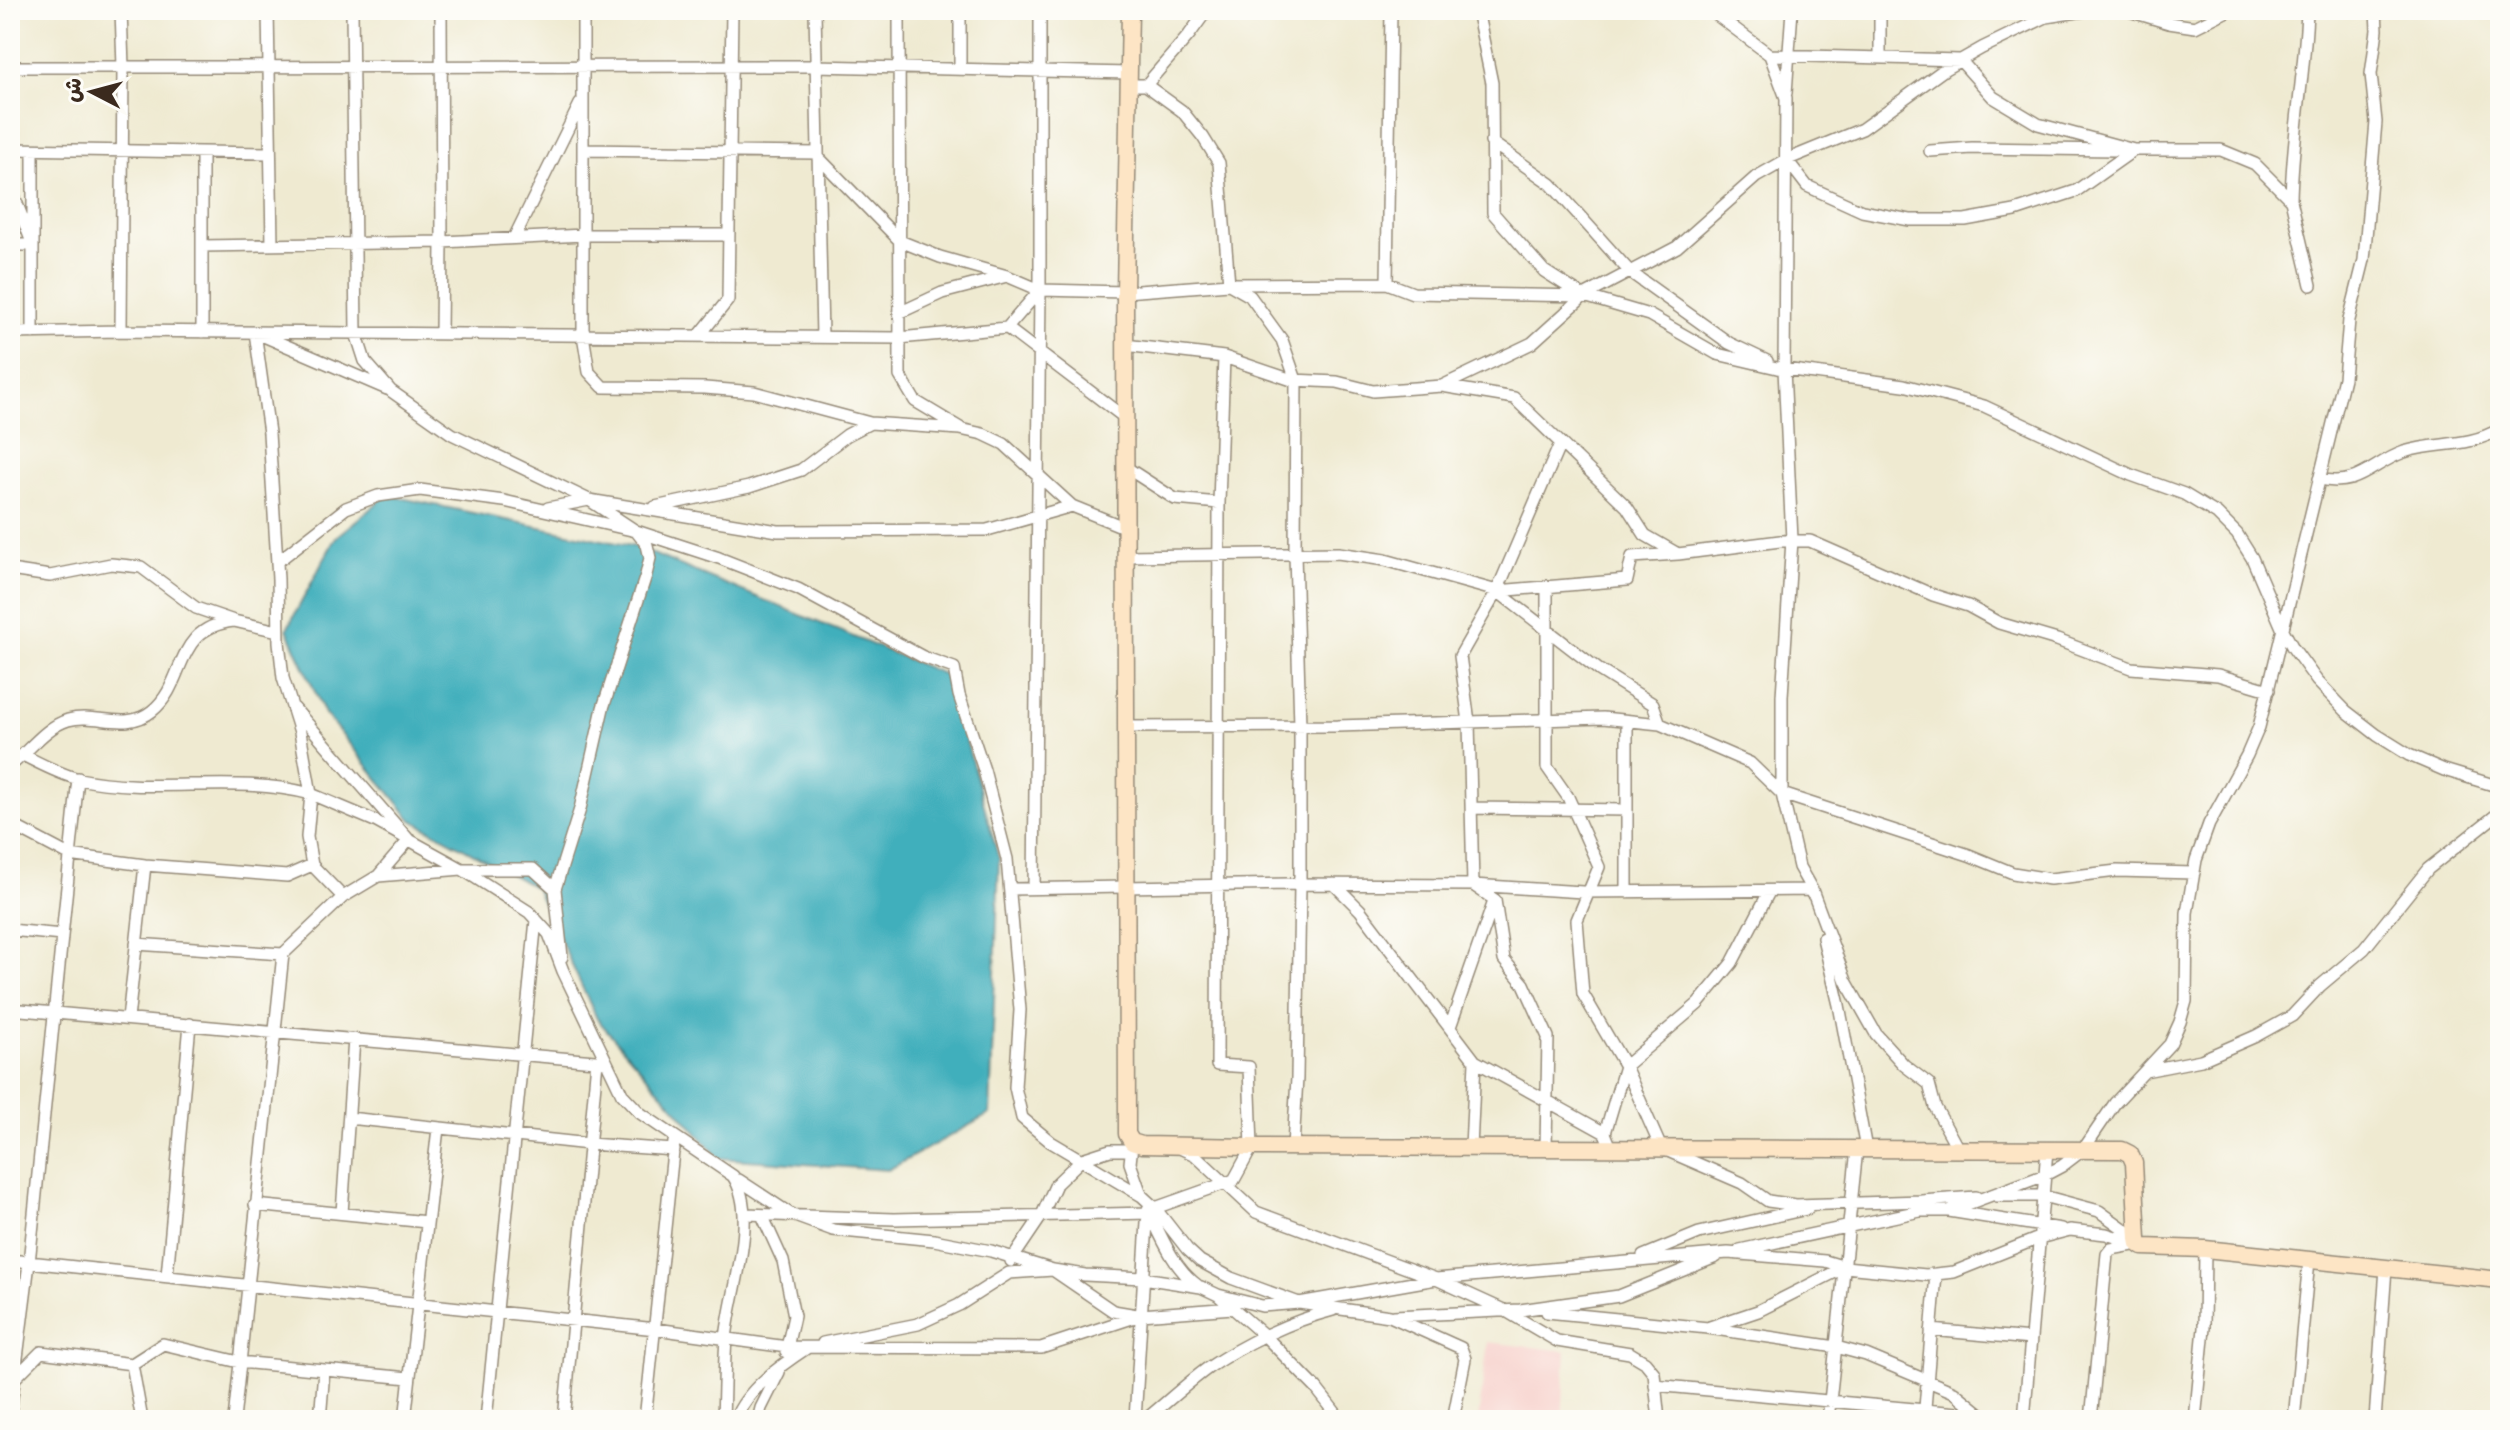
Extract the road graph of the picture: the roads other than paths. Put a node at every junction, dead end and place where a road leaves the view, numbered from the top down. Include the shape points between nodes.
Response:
1 (121, 10) edge
2 (268, 10) edge
3 (352, 10) edge
4 (441, 10) edge
5 (583, 10) edge
6 (732, 10) edge
7 (815, 10) edge
8 (899, 10) edge
9 (960, 10) edge
10 (1040, 10) edge
11 (1130, 10) edge
12 (1207, 10) edge
13 (1391, 10) edge
14 (1477, 10) edge
15 (1710, 10) edge
16 (1792, 10) edge
17 (1880, 10) edge
18 (2090, 10) edge
19 (2126, 10) edge
20 (2229, 10) edge
21 (2307, 10) edge
22 (2376, 10) edge
23 (2052, 13) edge
24 (1770, 55) junction
25 (1789, 56) junction
26 (1880, 58) junction
27 (1960, 60) junction
28 (353, 66) junction
29 (440, 66) junction
30 (583, 66) junction
31 (732, 66) junction
32 (815, 66) junction
33 (10, 67) edge
34 (123, 67) junction
35 (267, 67) junction
36 (899, 68) junction
37 (960, 69) junction
38 (1040, 71) junction
39 (1135, 81) junction
40 (1786, 98) junction
41 (583, 100) junction
42 (1491, 142) junction
43 (10, 149) edge
44 (33, 150) junction
45 (583, 150) junction
46 (2134, 150) junction
47 (1930, 151) dead end
48 (730, 152) junction
49 (122, 153) junction
50 (202, 153) junction
51 (269, 153) junction
52 (818, 155) junction
53 (1786, 160) junction
54 (10, 186) edge
55 (2291, 200) junction
56 (583, 235) junction
57 (729, 235) junction
58 (514, 238) junction
59 (900, 241) junction
60 (442, 242) junction
61 (10, 245) edge
62 (33, 245) junction
63 (272, 245) junction
64 (355, 245) junction
65 (202, 246) junction
66 (1630, 272) junction
67 (1007, 276) junction
68 (1387, 283) junction
69 (1229, 284) junction
70 (2311, 285) dead end
71 (1040, 290) junction
72 (1125, 292) junction
73 (1584, 296) junction
74 (899, 313) junction
75 (1007, 328) junction
76 (121, 331) junction
77 (202, 332) junction
78 (255, 332) junction
79 (10, 333) edge
80 (33, 333) junction
81 (356, 333) junction
82 (441, 334) junction
83 (583, 335) junction
84 (699, 336) junction
85 (822, 337) junction
86 (899, 338) junction
87 (1125, 345) junction
88 (1039, 352) junction
89 (1224, 357) junction
90 (1784, 369) junction
91 (1296, 380) junction
92 (1442, 386) junction
93 (391, 391) junction
94 (1125, 418) junction
95 (870, 423) junction
96 (960, 429) junction
97 (2500, 429) edge
98 (1560, 444) junction
99 (1127, 468) junction
100 (1038, 473) junction
101 (2319, 479) junction
102 (589, 500) junction
103 (1219, 503) junction
104 (1072, 506) junction
105 (543, 509) junction
106 (647, 509) junction
107 (1038, 516) junction
108 (1126, 528) junction
109 (636, 531) junction
110 (1792, 540) junction
111 (1295, 554) junction
112 (1678, 554) junction
113 (1220, 555) junction
114 (1126, 556) junction
115 (277, 562) junction
116 (10, 570) edge
117 (1547, 586) junction
118 (1497, 591) junction
119 (234, 621) junction
120 (2283, 630) junction
121 (278, 631) junction
122 (1547, 631) junction
123 (2269, 690) junction
124 (291, 704) junction
125 (1547, 720) junction
126 (1627, 721) junction
127 (1469, 722) junction
128 (1660, 724) junction
129 (1300, 726) junction
130 (1126, 727) junction
131 (1220, 727) junction
132 (23, 755) junction
133 (10, 766) edge
134 (78, 778) junction
135 (2500, 787) edge
136 (311, 794) junction
137 (1782, 794) junction
138 (1471, 808) junction
139 (1574, 810) junction
140 (1627, 810) junction
141 (2500, 812) edge
142 (10, 824) edge
143 (409, 840) junction
144 (69, 855) junction
145 (145, 865) junction
146 (312, 865) junction
147 (462, 869) junction
148 (2194, 873) junction
149 (378, 876) junction
150 (1300, 884) junction
151 (1334, 884) junction
152 (1473, 885) junction
153 (1218, 886) junction
154 (1034, 888) junction
155 (1126, 888) junction
156 (555, 889) junction
157 (1011, 889) junction
158 (1812, 890) junction
159 (1588, 892) junction
160 (1627, 892) junction
161 (1769, 892) junction
162 (343, 897) junction
163 (1495, 900) junction
164 (536, 920) junction
165 (10, 930) edge
166 (62, 935) junction
167 (136, 944) junction
168 (283, 954) junction
169 (563, 971) junction
170 (10, 1009) edge
171 (55, 1013) junction
172 (128, 1019) junction
173 (190, 1024) junction
174 (1450, 1027) junction
175 (273, 1031) junction
176 (354, 1039) junction
177 (521, 1054) junction
178 (602, 1061) junction
179 (1475, 1061) junction
180 (1625, 1066) junction
181 (2144, 1072) junction
182 (1548, 1100) junction
183 (349, 1118) junction
184 (438, 1128) junction
185 (513, 1136) junction
186 (1608, 1140) junction
187 (589, 1144) junction
188 (674, 1144) junction
189 (1132, 1146) junction
190 (1176, 1146) junction
191 (1252, 1147) junction
192 (1293, 1147) junction
193 (1471, 1148) junction
194 (1546, 1148) junction
195 (1661, 1148) junction
196 (1862, 1149) junction
197 (1958, 1149) junction
198 (2047, 1150) junction
199 (2083, 1150) junction
200 (1082, 1159) junction
201 (2045, 1175) junction
202 (733, 1176) junction
203 (1223, 1184) junction
204 (1142, 1196) junction
205 (1990, 1196) junction
206 (2043, 1196) junction
207 (1845, 1202) junction
208 (255, 1205) junction
209 (1152, 1210) junction
210 (1949, 1211) junction
211 (342, 1213) junction
212 (746, 1214) junction
213 (762, 1215) junction
214 (792, 1215) junction
215 (1042, 1215) junction
216 (427, 1222) junction
217 (1849, 1227) junction
218 (2040, 1233) junction
219 (2138, 1242) junction
220 (2205, 1249) junction
221 (1728, 1253) junction
222 (1014, 1258) junction
223 (10, 1260) edge
224 (1633, 1260) junction
225 (2309, 1260) junction
226 (29, 1263) junction
227 (1845, 1267) junction
228 (2386, 1268) junction
229 (1053, 1270) junction
230 (1936, 1274) junction
231 (167, 1276) junction
232 (1143, 1278) junction
233 (1436, 1279) junction
234 (2500, 1280) edge
235 (989, 1284) junction
236 (247, 1287) junction
237 (1201, 1287) junction
238 (1218, 1295) junction
239 (1299, 1303) junction
240 (417, 1304) junction
241 (1233, 1308) junction
242 (1338, 1308) junction
243 (1520, 1310) junction
244 (1506, 1311) junction
245 (496, 1312) junction
246 (1141, 1315) junction
247 (1390, 1316) junction
248 (572, 1320) junction
249 (1708, 1328) junction
250 (656, 1329) junction
251 (1931, 1330) junction
252 (1266, 1337) junction
253 (726, 1339) junction
254 (2031, 1339) junction
255 (787, 1347) junction
256 (808, 1347) junction
257 (1836, 1347) junction
258 (239, 1362) junction
259 (132, 1364) junction
260 (783, 1364) junction
261 (324, 1370) junction
262 (12, 1378) edge
263 (409, 1378) junction
264 (1927, 1382) junction
265 (1655, 1385) junction
266 (1830, 1403) junction
267 (10, 1413) edge
268 (1924, 1416) edge
269 (1983, 1416) junction
270 (142, 1420) edge
271 (234, 1420) edge
272 (320, 1420) edge
273 (405, 1420) edge
274 (486, 1420) edge
275 (564, 1420) edge
276 (645, 1420) edge
277 (723, 1420) edge
278 (735, 1420) edge
279 (758, 1420) edge
280 (1135, 1420) edge
281 (1145, 1420) edge
282 (1341, 1420) edge
283 (1453, 1420) edge
284 (1659, 1420) edge
285 (1828, 1420) edge
286 (2024, 1420) edge
287 (2033, 1420) edge
288 (2091, 1420) edge
289 (2195, 1420) edge
290 (2294, 1420) edge
291 (2375, 1420) edge

1 - 34 street
2 - 35 street
3 - 28 street
4 - 29 street
5 - 30 street
6 - 31 street
7 - 32 street
8 - 36 street
9 - 37 street
10 - 38 street
11 - 39 street
12 - 39 street via 1189,35
13 - 68 street
14 - 42 street via 1492,83
15 - 24 street
16 - 25 street
17 - 26 street
18 - 23 street
19 - 20 street via 2195,27
21 - 55 street
22 - 101 street via 2371,74 2376,122 2364,260 2349,320 2344,378
23 - 27 street
24 - 25 street
24 - 40 street
25 - 26 street
25 - 40 street
26 - 27 street
27 - 46 street via 1993,97 2038,124
27 - 53 street via 1862,129
28 - 29 street
28 - 35 street
28 - 64 street
29 - 30 street
29 - 60 street
30 - 31 street
30 - 41 street
31 - 32 street
31 - 48 street
32 - 36 street
32 - 52 street
33 - 34 street
34 - 35 street
34 - 49 street
35 - 51 street
36 - 37 street
36 - 59 street
37 - 38 street
38 - 39 street
38 - 71 street
39 - 69 street via 1182,111 1219,163
39 - 72 street
40 - 53 street
41 - 45 street
41 - 58 street
42 - 66 street via 1551,184
42 - 73 street via 1493,213 1544,271
43 - 44 street
44 - 49 street
44 - 62 street
45 - 48 street
45 - 56 street
46 - 47 street
46 - 53 street via 2076,191 1965,220 1910,220 1862,211 1807,186
46 - 55 street via 2221,150 2255,164
48 - 52 street
48 - 57 street
49 - 50 street
49 - 76 street
50 - 51 street
50 - 65 street
51 - 63 street
52 - 59 street
52 - 85 street
53 - 66 street via 1756,177 1677,247
53 - 90 street
54 - 62 street
55 - 70 street
56 - 57 street
56 - 58 street
56 - 83 street
57 - 84 street via 728,300
58 - 60 street
59 - 67 street
59 - 74 street
60 - 64 street
60 - 82 street
61 - 62 street
62 - 80 street
63 - 64 street
63 - 65 street
64 - 81 street
65 - 77 street
66 - 73 street
66 - 90 street via 1729,343
67 - 71 street
67 - 74 street via 942,293
68 - 69 street
68 - 73 street via 1413,293
69 - 72 street
69 - 91 street via 1250,296 1282,340
71 - 72 street
71 - 75 street
71 - 88 street
72 - 87 street
73 - 90 street via 1649,315 1717,354
73 - 92 street via 1532,343
74 - 86 street
75 - 86 street
75 - 88 street
76 - 77 street
76 - 80 street
77 - 78 street
78 - 81 street
78 - 93 street
78 - 115 street via 269,433
79 - 80 street
81 - 82 street
81 - 93 street via 365,361
82 - 83 street
83 - 84 street
83 - 95 street via 589,372 603,387 754,392
84 - 85 street
85 - 86 street
86 - 96 street via 900,376 915,401
87 - 89 street
87 - 94 street
88 - 94 street
88 - 100 street
89 - 91 street
89 - 103 street
90 - 110 street
90 - 120 street via 1904,385 1984,406 2196,500 2217,514 2245,546
91 - 92 street via 1373,391
91 - 111 street
92 - 98 street via 1514,398
93 - 102 street via 452,434
94 - 99 street
95 - 96 street
95 - 106 street via 801,470
96 - 100 street via 1004,444
97 - 101 street via 2464,443 2401,453 2357,478
98 - 112 street via 1627,507 1645,535
98 - 118 street
99 - 103 street via 1175,499
99 - 108 street
100 - 104 street
100 - 107 street
101 - 120 street
102 - 105 street
102 - 106 street
102 - 109 street
103 - 113 street
104 - 107 street
104 - 108 street
105 - 109 street
105 - 115 street via 420,490 378,496 346,508
106 - 107 street via 778,531 987,530
107 - 154 street
108 - 114 street
109 - 156 street via 650,558
109 - 157 street via 798,589 923,657 954,668 993,803
110 - 112 street
110 - 123 street via 1810,541 1999,623 2131,668 2218,675
110 - 137 street
111 - 113 street
111 - 118 street via 1385,560
111 - 129 street
112 - 117 street via 1632,557 1627,580
113 - 114 street
113 - 131 street
114 - 130 street
115 - 121 street
116 - 119 street via 50,576 111,564 141,567 196,608
117 - 118 street
117 - 122 street
118 - 122 street
118 - 127 street via 1460,656
119 - 121 street
119 - 132 street via 210,627 191,643 163,698 146,715 122,722 69,720
120 - 123 street
120 - 135 street via 2317,681 2377,735 2427,763
121 - 124 street
122 - 125 street
122 - 128 street via 1653,704
123 - 148 street via 2254,741 2209,824
124 - 136 street
124 - 143 street
125 - 126 street
125 - 127 street
125 - 139 street via 1547,767
126 - 128 street
126 - 140 street
127 - 129 street
127 - 138 street
128 - 137 street via 1750,763
129 - 131 street
129 - 150 street
130 - 131 street
130 - 155 street
131 - 153 street
132 - 133 street
132 - 134 street
134 - 136 street via 160,786 272,787
134 - 144 street
136 - 143 street
136 - 146 street via 307,837
137 - 148 street via 2013,873 2050,879 2117,871
137 - 158 street via 1799,867
138 - 139 street
138 - 152 street
139 - 140 street
139 - 159 street via 1599,867
140 - 160 street
141 - 181 street via 2428,869 2364,949 2292,1016 2201,1060
142 - 144 street
143 - 147 street
143 - 149 street
144 - 145 street
144 - 166 street
145 - 146 street via 287,876
145 - 167 street
146 - 162 street
147 - 149 street
147 - 156 street via 533,869
147 - 164 street
148 - 181 street via 2187,913 2184,1012 2170,1044
149 - 162 street
150 - 151 street
150 - 153 street
150 - 192 street
151 - 152 street
151 - 174 street
152 - 159 street
152 - 163 street
153 - 155 street
153 - 191 street via 1217,1065 1249,1067
154 - 155 street
154 - 157 street
155 - 189 street via 1127,1134
156 - 169 street
157 - 200 street via 1020,1010 1015,1087 1022,1118
158 - 161 street
158 - 196 street via 1839,1005
158 - 197 street via 1846,981 1876,1034 1929,1084
159 - 160 street
159 - 180 street via 1577,920 1583,994
160 - 161 street
161 - 180 street via 1732,963 1698,1004
162 - 168 street
163 - 174 street
163 - 182 street via 1504,960 1524,984 1548,1037
164 - 169 street via 549,934
164 - 177 street
165 - 166 street
166 - 171 street
167 - 168 street
167 - 172 street
168 - 175 street
169 - 178 street
170 - 171 street
171 - 172 street
171 - 226 street
172 - 173 street
173 - 175 street
173 - 231 street
174 - 179 street
175 - 176 street
175 - 208 street
176 - 177 street
176 - 183 street
177 - 178 street
177 - 185 street
178 - 187 street
178 - 188 street via 622,1094
179 - 182 street
179 - 193 street
180 - 186 street
180 - 195 street
181 - 199 street
182 - 186 street
182 - 194 street
183 - 184 street
183 - 211 street
184 - 185 street
184 - 216 street
185 - 187 street
185 - 245 street
186 - 194 street
186 - 195 street
187 - 188 street
187 - 248 street
188 - 202 street
188 - 250 street
189 - 190 street
189 - 200 street
189 - 204 street via 1130,1163
190 - 191 street
190 - 203 street via 1195,1155
191 - 192 street
191 - 203 street via 1234,1180
192 - 193 street
193 - 194 street
195 - 196 street
195 - 207 street via 1742,1183 1768,1201
196 - 197 street
196 - 207 street
197 - 198 street
198 - 199 street
198 - 201 street
199 - 201 street
199 - 219 street via 2130,1154
200 - 204 street
200 - 215 street via 1056,1184
201 - 205 street
201 - 206 street
202 - 212 street
202 - 214 street
203 - 209 street
203 - 233 street via 1256,1212
204 - 209 street
205 - 206 street
205 - 207 street
205 - 210 street
206 - 218 street
206 - 219 street via 2099,1211
207 - 217 street
207 - 224 street via 1699,1233
208 - 211 street
208 - 236 street
209 - 215 street
209 - 232 street
209 - 237 street via 1178,1266
209 - 239 street via 1200,1261
210 - 217 street via 1920,1211
210 - 218 street
211 - 216 street
212 - 213 street
212 - 253 street
213 - 214 street
213 - 255 street via 783,1261 794,1316
214 - 215 street
214 - 222 street via 833,1230 934,1240
215 - 222 street
216 - 240 street
217 - 221 street
217 - 227 street
218 - 219 street via 2070,1230
218 - 230 street via 1954,1272
218 - 254 street
219 - 220 street via 2143,1247
219 - 288 street via 2107,1254
220 - 225 street
220 - 289 street
221 - 224 street
221 - 227 street
221 - 243 street via 1619,1296
222 - 229 street
222 - 235 street
223 - 226 street
224 - 233 street
225 - 228 street
225 - 290 street
226 - 231 street
226 - 262 street
227 - 230 street
227 - 249 street via 1758,1311
227 - 257 street
228 - 234 street
228 - 291 street
229 - 232 street
229 - 235 street via 1009,1273
229 - 246 street via 1113,1311
230 - 251 street
231 - 236 street
232 - 237 street
232 - 246 street
233 - 239 street
233 - 244 street
235 - 256 street via 918,1324
236 - 240 street
236 - 258 street
237 - 238 street
238 - 239 street via 1262,1306
238 - 241 street
239 - 242 street
240 - 245 street
240 - 263 street
241 - 246 street
241 - 252 street
242 - 247 street
242 - 252 street
243 - 244 street
243 - 249 street
244 - 247 street
244 - 265 street via 1557,1341 1630,1353 1654,1373
245 - 248 street
245 - 274 street
246 - 256 street via 1041,1348
246 - 280 street
247 - 283 street via 1461,1348 1465,1359
248 - 250 street
248 - 275 street
249 - 257 street
250 - 253 street
250 - 276 street
251 - 254 street
251 - 264 street
252 - 281 street via 1209,1368
252 - 282 street
253 - 255 street
253 - 277 street
254 - 286 street
255 - 256 street
255 - 260 street
256 - 260 street
257 - 264 street
257 - 266 street
258 - 259 street via 163,1344
258 - 261 street
258 - 271 street
259 - 262 street via 41,1352
259 - 270 street
260 - 278 street
260 - 279 street
261 - 263 street
261 - 272 street
262 - 267 street
263 - 273 street
264 - 268 street
264 - 269 street via 1954,1392
265 - 266 street
265 - 284 street
266 - 268 street
266 - 285 street
268 - 269 street
269 - 286 street
286 - 287 street

